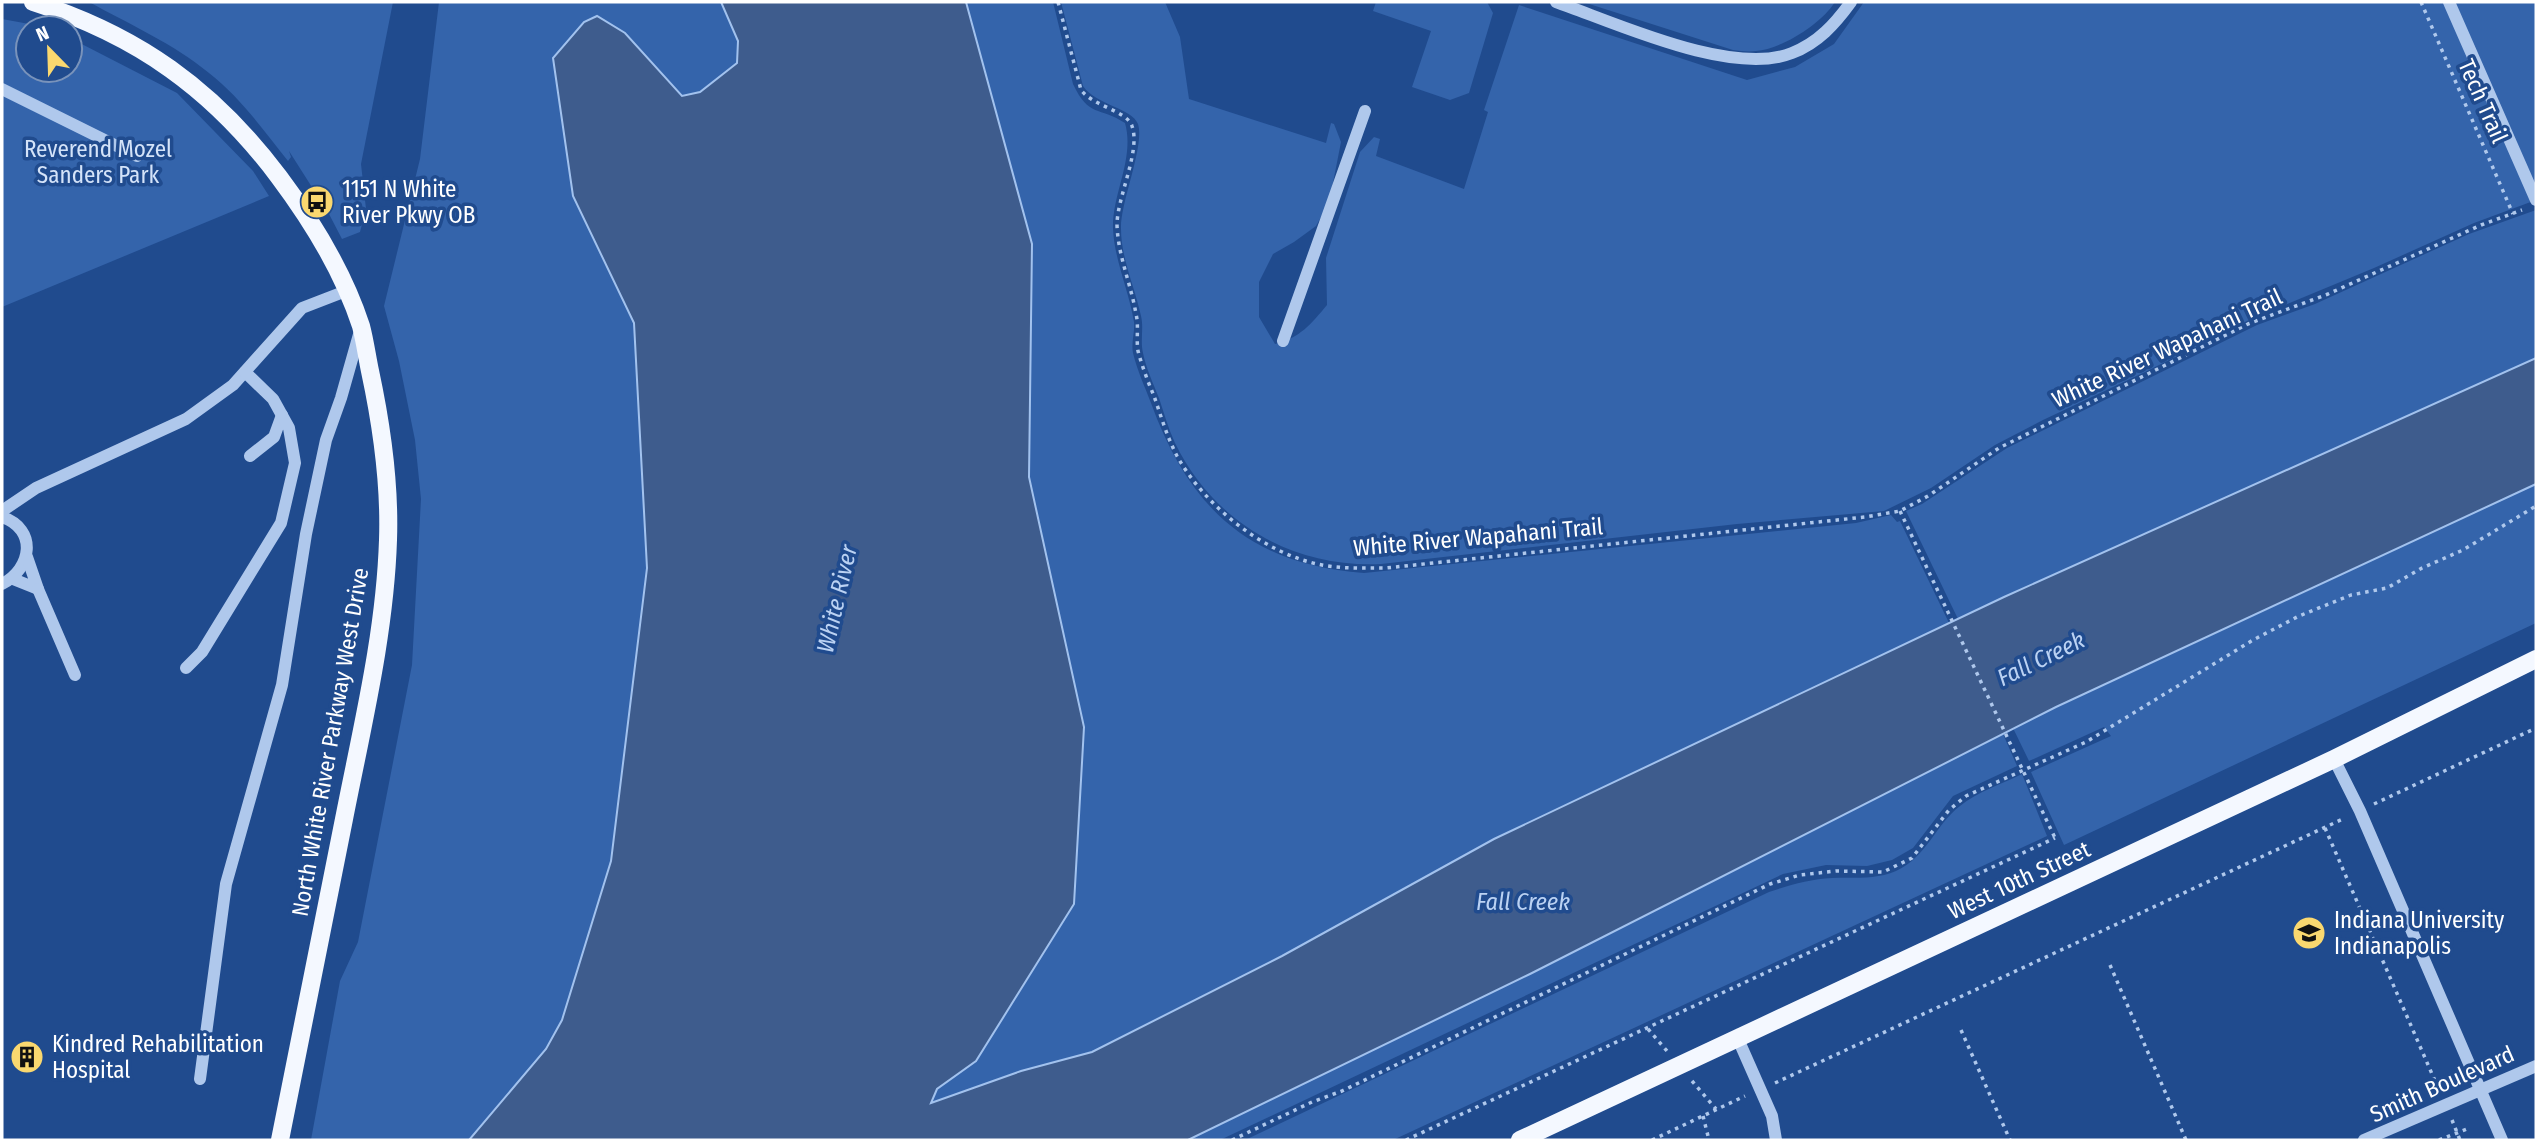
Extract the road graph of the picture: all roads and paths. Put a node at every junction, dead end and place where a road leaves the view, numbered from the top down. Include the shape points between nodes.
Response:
1 (33, 2) edge
2 (1058, 2) edge
3 (1556, 2) edge
4 (1851, 2) edge
5 (2421, 2) edge
6 (2449, 2) edge
7 (2, 89) edge
8 (1365, 110) dead end
9 (137, 156) dead end
10 (2536, 200) edge
11 (2525, 209) dead end
12 (2513, 214) junction
13 (346, 291) junction
14 (361, 327) junction
15 (1283, 341) dead end
16 (245, 372) junction
17 (282, 415) junction
18 (250, 456) dead end
19 (2536, 506) edge
20 (1900, 511) junction
21 (6, 514) edge
22 (27, 557) junction
23 (7, 581) edge
24 (38, 589) junction
25 (2536, 659) edge
26 (186, 668) dead end
27 (75, 675) dead end
28 (2536, 728) edge
29 (2334, 759) junction
30 (2394, 794) dead end
31 (2110, 965) dead end
32 (1961, 1030) dead end
33 (1738, 1039) junction
34 (2536, 1066) edge
35 (1802, 1071) dead end
36 (200, 1079) dead end
37 (2480, 1090) junction
38 (2446, 1105) junction
39 (1716, 1109) dead end
40 (1703, 1116) junction
41 (2466, 1129) dead end
42 (2457, 1133) junction
43 (279, 1140) edge
44 (1232, 1140) edge
45 (1406, 1140) edge
46 (1520, 1140) edge
47 (1652, 1140) edge
48 (1709, 1140) edge
49 (1776, 1140) edge
50 (2010, 1140) edge
51 (2186, 1140) edge
52 (2364, 1140) edge
53 (2440, 1140) edge
54 (2460, 1140) edge
55 (2502, 1140) edge

1 - 13 main road, North White River Parkway West Drive via 91,23 139,48 219,107 252,142 293,198
2 - 20 path, White River Wapahani Trail via 1081,90 1088,100 1122,115 1134,134 1117,222 1119,242 1137,315 1138,349 1166,433 1206,496 1228,519 1255,536 1321,565 1386,568
3 - 4 street via 1690,49 1763,60 1793,53 1831,29
5 - 12 path, Tech Trail
6 - 10 street
7 - 9 street
8 - 15 street
11 - 12 path, White River Wapahani Trail
12 - 20 path, White River Wapahani Trail via 2248,324 1999,448
13 - 14 main road, North White River Parkway West Drive
13 - 16 street via 303,308
14 - 36 street via 326,440 282,684 226,884
14 - 43 main road, North White River Parkway West Drive via 388,476 386,572 372,674
16 - 17 street via 273,399
16 - 21 street via 186,419 36,488
17 - 18 street via 274,437
17 - 26 street via 295,463 281,523 202,652
19 - 44 path via 2463,551 2387,588 2351,595 2253,639 2086,742 1966,796 1949,810 1912,858 1883,872 1836,871 1770,884
20 - 45 path, bridge via 2055,838
21 - 22 street via 20,529
22 - 23 street
22 - 24 street
23 - 24 street
24 - 27 street
25 - 29 main road, West 10th Street
28 - 30 path
29 - 33 main road, West 10th Street
29 - 37 street
31 - 51 path
32 - 50 path
33 - 46 main road, West 10th Street
33 - 49 street via 1772,1116
34 - 37 street, Smith Boulevard
35 - 38 path via 2325,828
37 - 38 street, Smith Boulevard
37 - 55 street
38 - 42 path
38 - 52 street, Smith Boulevard
39 - 40 path
40 - 47 path
40 - 48 path
41 - 42 path
42 - 53 path
42 - 54 path

